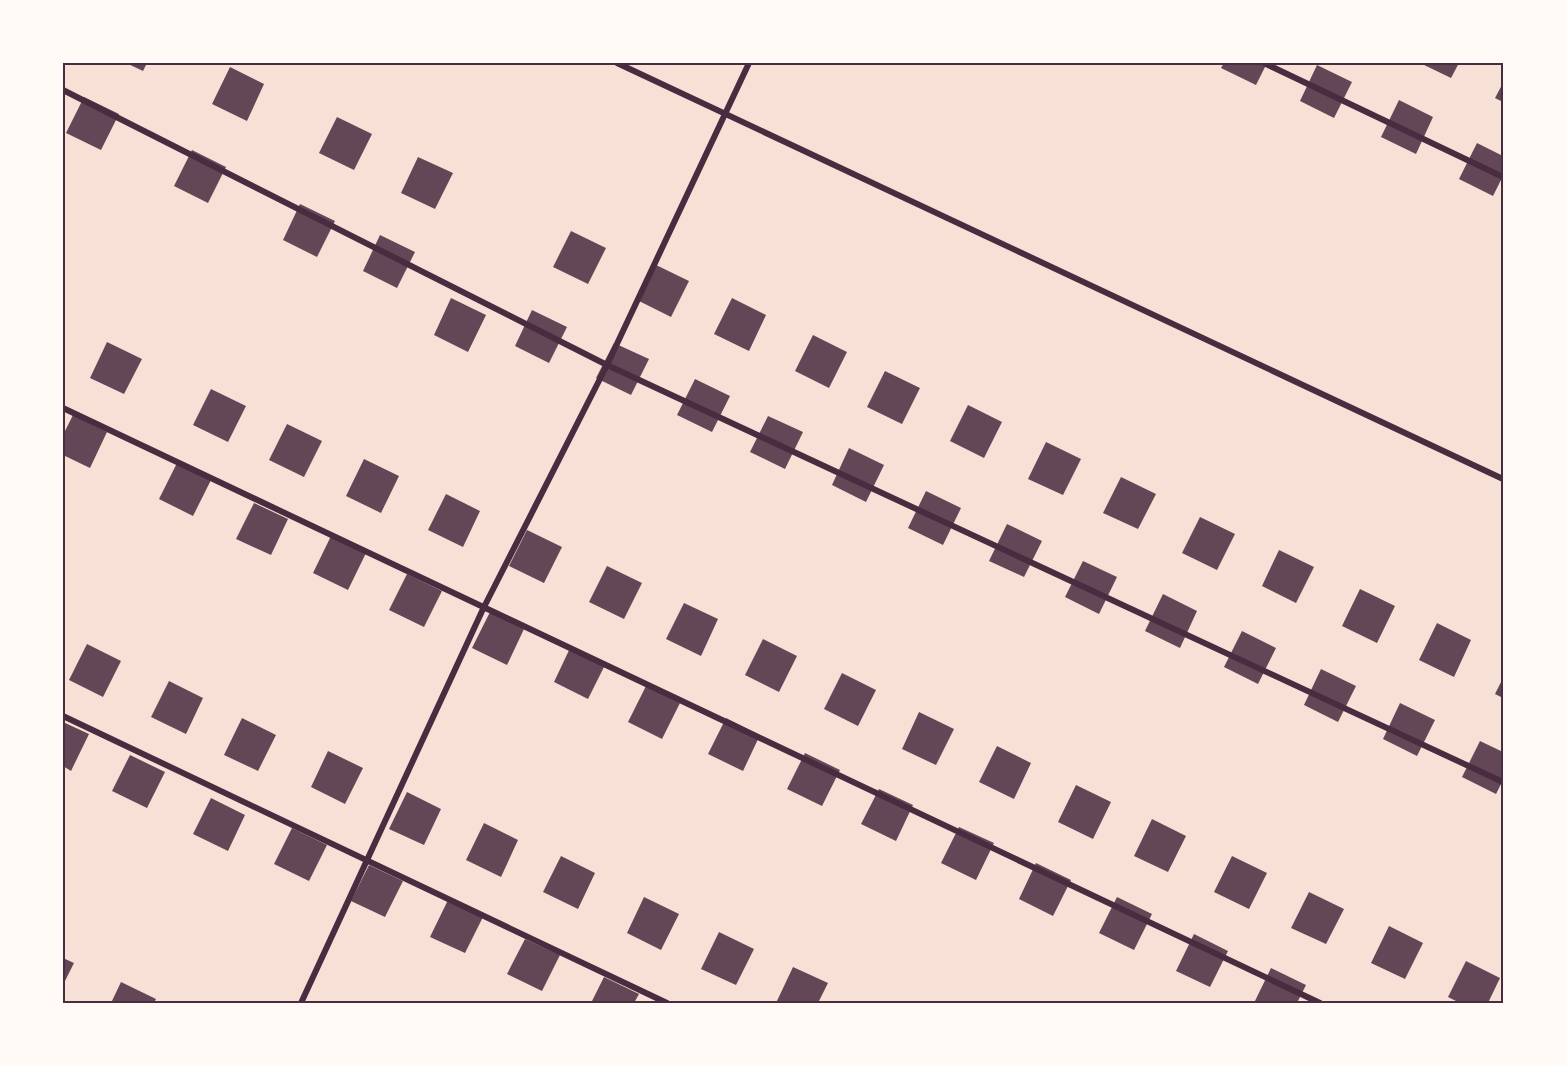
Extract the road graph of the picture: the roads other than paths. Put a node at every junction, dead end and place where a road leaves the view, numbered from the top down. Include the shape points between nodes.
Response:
1 (617, 63) edge
2 (748, 63) edge
3 (1264, 63) edge
4 (63, 90) edge
5 (724, 114) junction
6 (1503, 177) edge
7 (607, 365) junction
8 (63, 408) edge
9 (1503, 479) edge
10 (483, 609) junction
11 (63, 716) edge
12 (1503, 782) edge
13 (367, 860) junction
14 (301, 1003) edge
15 (667, 1003) edge
16 (1320, 1003) edge

1 - 5 street
2 - 5 street
3 - 6 street
4 - 7 street
5 - 7 street
5 - 9 street
7 - 10 street
7 - 12 street
8 - 10 street
10 - 13 street
10 - 16 street
11 - 13 street
13 - 14 street
13 - 15 street

